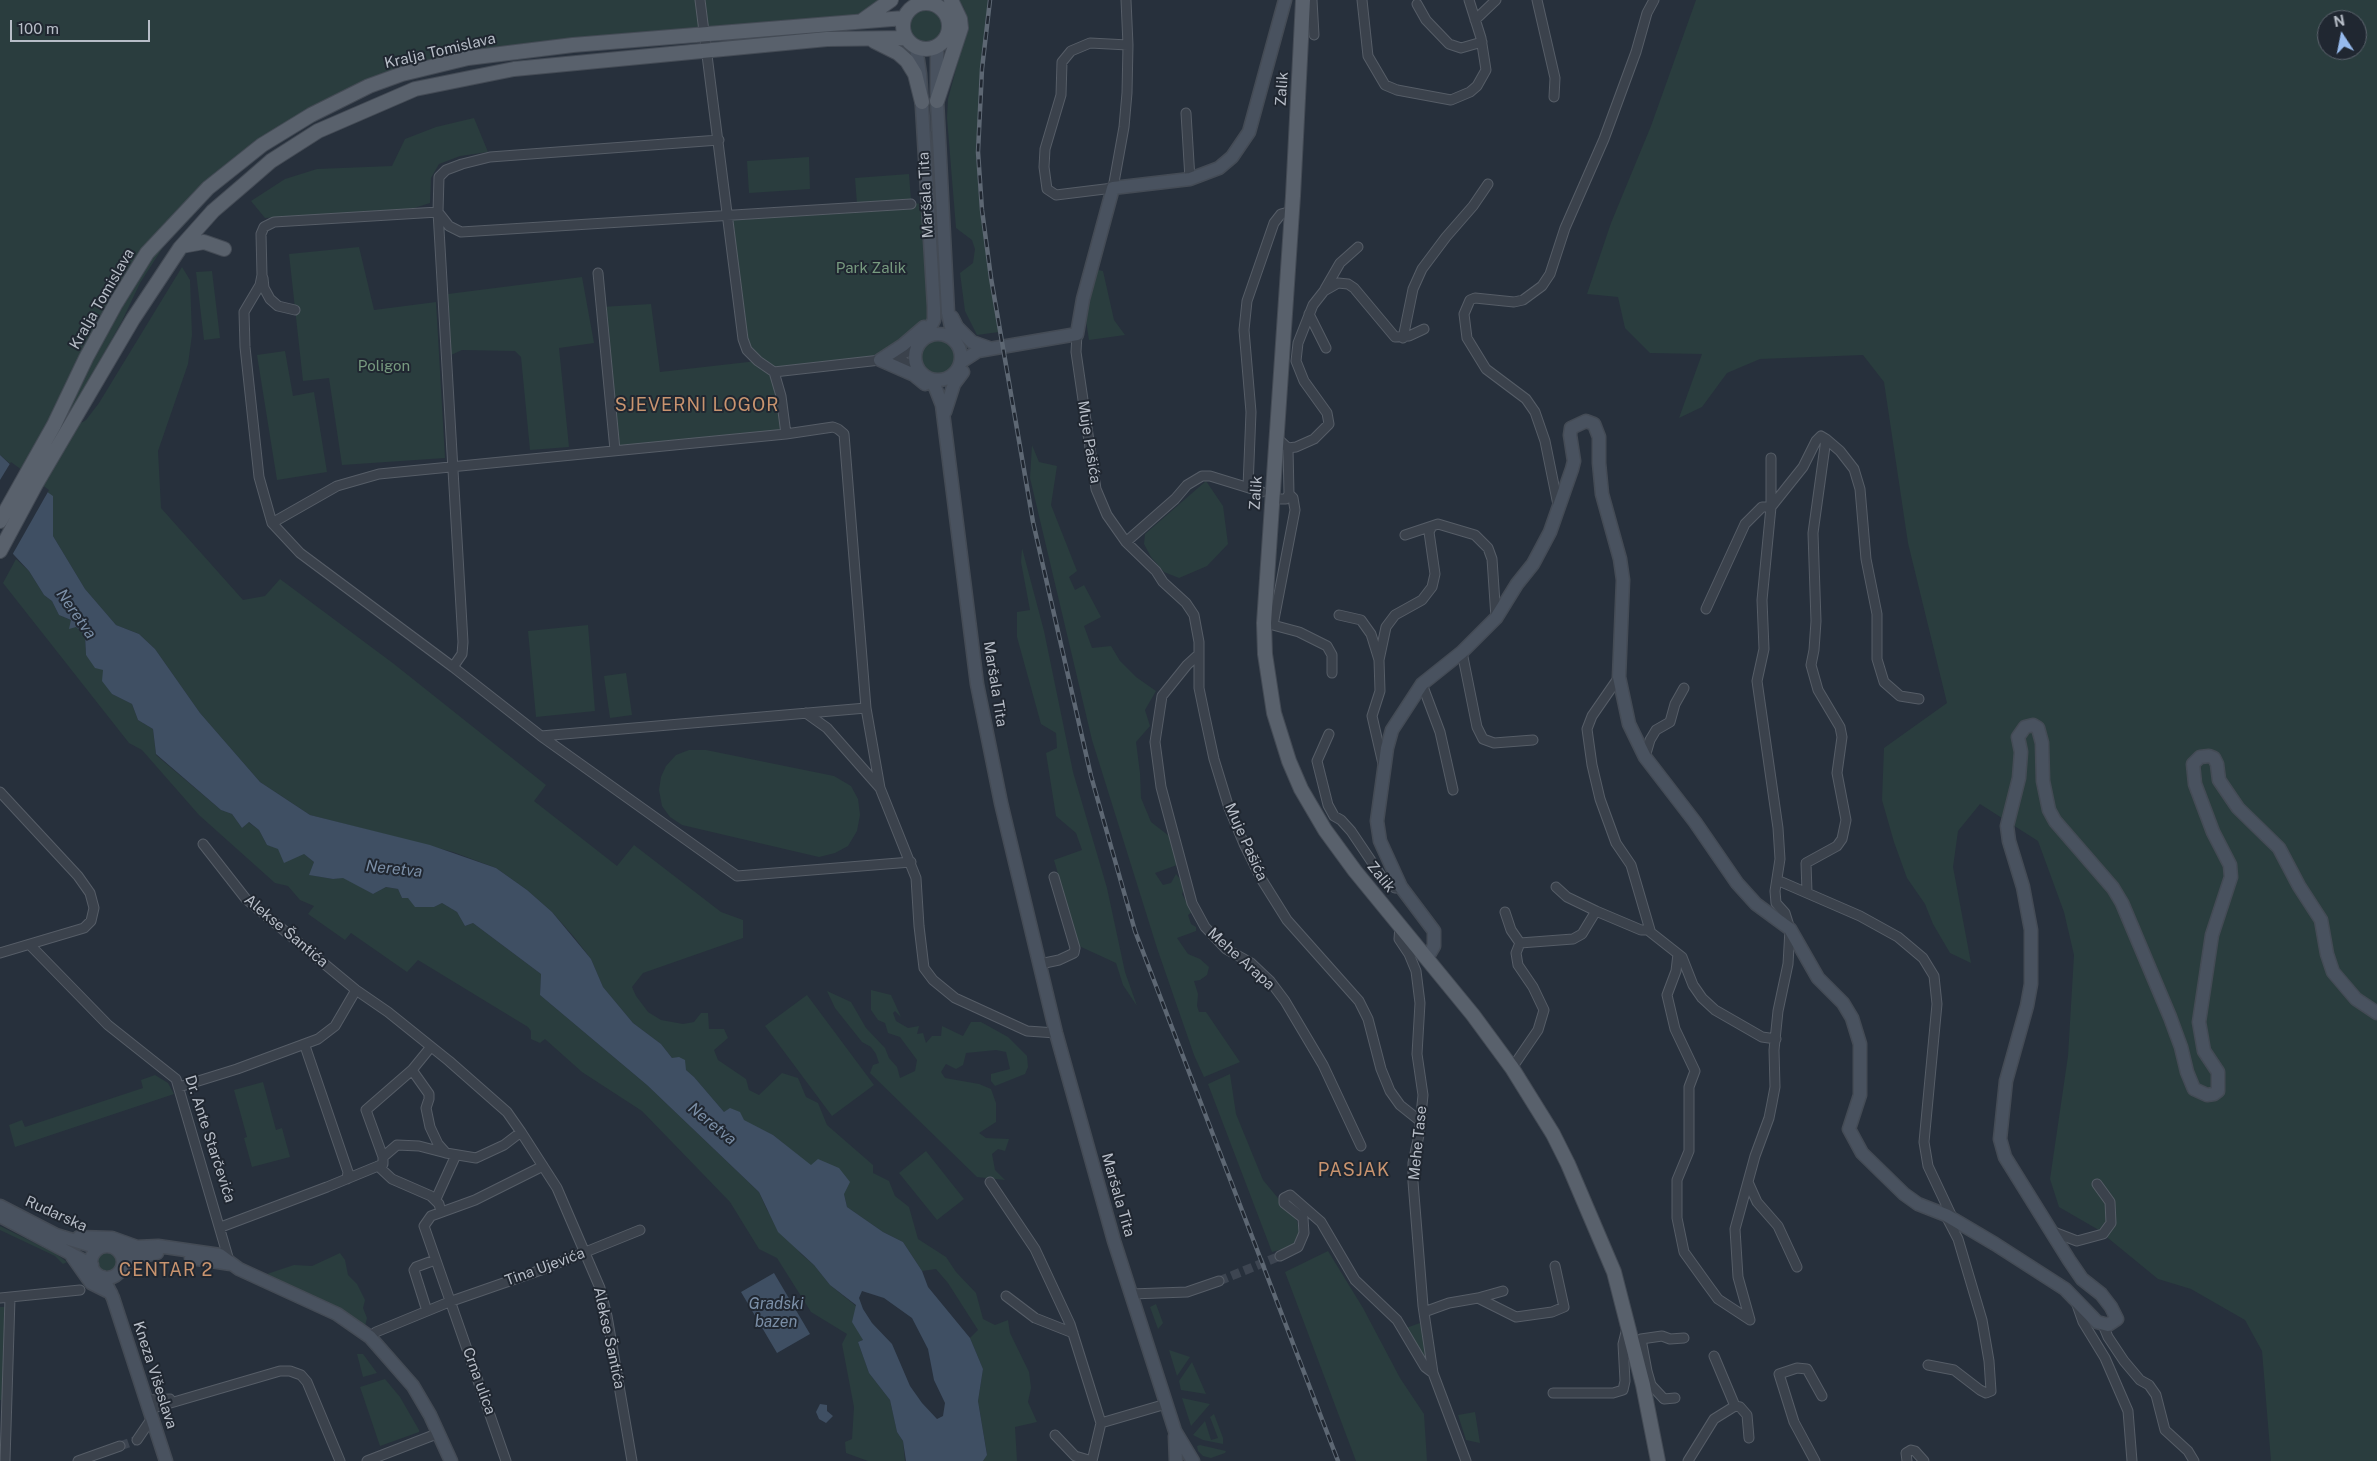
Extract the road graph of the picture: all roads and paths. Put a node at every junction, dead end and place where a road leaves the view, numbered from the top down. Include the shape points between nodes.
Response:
1 (700, 0) edge
2 (891, 0) edge
3 (1126, 0) edge
4 (1285, 0) edge
5 (1303, 0) edge
6 (1312, 0) edge
7 (1362, 0) edge
8 (1469, 0) edge
9 (1496, 0) edge
10 (1537, 0) edge
11 (1654, 0) edge
12 (941, 2) edge
13 (914, 3) edge
14 (1416, 4) dead end
15 (904, 18) junction
16 (1475, 20) junction
17 (862, 21) junction
18 (705, 34) junction
19 (1314, 34) dead end
20 (868, 39) junction
21 (1482, 42) junction
22 (911, 43) junction
23 (1128, 45) junction
24 (937, 47) junction
25 (706, 51) junction
26 (1554, 96) dead end
27 (937, 101) junction
28 (922, 102) junction
29 (1186, 113) dead end
30 (719, 140) junction
31 (1190, 179) junction
32 (1488, 184) dead end
33 (1113, 188) junction
34 (911, 204) dead end
35 (1292, 211) junction
36 (438, 212) junction
37 (728, 215) junction
38 (182, 246) junction
39 (1358, 247) dead end
40 (224, 249) dead end
41 (598, 273) dead end
42 (262, 275) junction
43 (1324, 291) junction
44 (934, 307) junction
45 (948, 308) junction
46 (294, 310) dead end
47 (1310, 314) junction
48 (1424, 329) dead end
49 (1077, 334) junction
50 (1403, 338) junction
51 (922, 340) junction
52 (955, 341) junction
53 (1326, 348) dead end
54 (993, 349) junction
55 (978, 351) junction
56 (898, 358) junction
57 (880, 360) junction
58 (961, 362) junction
59 (774, 372) junction
60 (923, 373) junction
61 (953, 374) junction
62 (942, 405) junction
63 (944, 419) junction
64 (786, 434) junction
65 (1276, 437) junction
66 (1826, 438) junction
67 (1288, 448) junction
68 (615, 450) junction
69 (1771, 458) dead end
70 (454, 466) junction
71 (1248, 487) junction
72 (1262, 492) dead end
73 (1289, 494) junction
74 (1280, 499) dead end
75 (1558, 505) junction
76 (1771, 507) junction
77 (0, 521) edge
78 (272, 523) junction
79 (1432, 526) junction
80 (1405, 535) dead end
81 (1126, 542) junction
82 (0, 551) edge
83 (1706, 609) dead end
84 (1339, 615) dead end
85 (1496, 618) junction
86 (1269, 624) junction
87 (1462, 652) junction
88 (1199, 654) junction
89 (1379, 660) junction
90 (453, 667) junction
91 (1332, 674) dead end
92 (1619, 677) junction
93 (1422, 684) junction
94 (1684, 688) dead end
95 (1920, 699) dead end
96 (866, 708) junction
97 (806, 713) junction
98 (1329, 734) dead end
99 (541, 736) junction
100 (1533, 740) dead end
101 (1645, 757) junction
102 (1384, 769) junction
103 (880, 788) junction
104 (1453, 790) dead end
105 (0, 792) edge
106 (202, 844) dead end
107 (911, 862) junction
108 (1054, 877) dead end
109 (1777, 880) junction
110 (1401, 887) junction
111 (1556, 887) dead end
112 (1807, 892) junction
113 (1596, 911) junction
114 (1505, 912) dead end
115 (1428, 922) junction
116 (1400, 926) junction
117 (1790, 929) junction
118 (1649, 931) junction
119 (1520, 944) junction
120 (30, 945) junction
121 (1416, 946) junction
122 (0, 953) edge
123 (1678, 954) junction
124 (1427, 958) junction
125 (1040, 964) junction
126 (356, 990) junction
127 (2377, 1013) edge
128 (1056, 1033) junction
129 (1776, 1039) junction
130 (305, 1046) junction
131 (430, 1048) junction
132 (1512, 1068) junction
133 (412, 1070) junction
134 (179, 1087) junction
135 (1420, 1121) junction
136 (521, 1132) junction
137 (1361, 1146) dead end
138 (446, 1153) junction
139 (456, 1155) junction
140 (383, 1157) junction
141 (378, 1166) junction
142 (543, 1166) junction
143 (347, 1179) junction
144 (990, 1182) dead end
145 (1748, 1182) junction
146 (2097, 1184) dead end
147 (436, 1199) junction
148 (0, 1206) edge
149 (441, 1212) junction
150 (0, 1216) edge
151 (1949, 1217) junction
152 (221, 1227) junction
153 (640, 1230) dead end
154 (2051, 1231) junction
155 (56, 1235) junction
156 (99, 1248) junction
157 (67, 1251) junction
158 (119, 1251) junction
159 (136, 1252) junction
160 (586, 1252) junction
161 (1280, 1256) tunnel mouth
162 (434, 1260) junction
163 (230, 1264) junction
164 (92, 1265) junction
165 (1555, 1266) dead end
166 (1797, 1267) dead end
167 (120, 1270) junction
168 (103, 1277) junction
169 (1219, 1281) tunnel mouth
170 (80, 1290) dead end
171 (1503, 1291) dead end
172 (113, 1294) junction
173 (1131, 1294) junction
174 (1006, 1296) dead end
175 (2075, 1297) junction
176 (0, 1298) edge
177 (10, 1298) junction
178 (1478, 1298) junction
179 (449, 1302) junction
180 (1424, 1309) junction
181 (427, 1311) junction
182 (1628, 1325) junction
183 (2103, 1325) junction
184 (1073, 1333) junction
185 (370, 1337) junction
186 (1684, 1338) dead end
187 (1714, 1356) dead end
188 (1928, 1365) dead end
189 (1433, 1373) junction
190 (1647, 1385) junction
191 (1553, 1393) dead end
192 (1822, 1396) dead end
193 (1675, 1398) dead end
194 (3, 1401) edge
195 (1166, 1404) junction
196 (1735, 1406) junction
197 (150, 1409) junction
198 (1101, 1423) junction
199 (1175, 1431) junction
200 (157, 1433) junction
201 (439, 1433) junction
202 (1055, 1435) dead end
203 (1749, 1438) dead end
204 (120, 1446) tunnel mouth
205 (5, 1461) edge
206 (80, 1461) edge
207 (166, 1461) edge
208 (340, 1461) edge
209 (367, 1461) edge
210 (451, 1461) edge
211 (506, 1461) edge
212 (632, 1461) edge
213 (1092, 1461) edge
214 (1176, 1461) edge
215 (1193, 1461) edge
216 (1466, 1461) edge
217 (1658, 1461) edge
218 (1688, 1461) edge
219 (1815, 1461) edge
220 (1907, 1461) edge
221 (1924, 1461) edge
222 (2132, 1461) edge
223 (2194, 1461) edge

1 - 18 street
2 - 17 main road
3 - 23 street
4 - 31 street via 1249,132 1226,163
5 - 35 main road, Zalik
6 - 19 street
7 - 21 street via 1368,56 1385,85 1397,90 1451,100 1470,92 1486,70
8 - 16 street
9 - 16 street
10 - 26 street via 1555,78
11 - 75 street via 1604,140 1565,228 1550,274 1542,286 1523,300 1475,298 1470,300 1464,314 1467,338 1486,369 1526,399 1535,412 1545,440
12 - 13 main road
12 - 24 main road via 949,23 947,37
12 - 27 main road via 960,19 961,28
13 - 15 main road
14 - 21 street via 1449,44 1461,48
15 - 17 main road, Kralja Tomislava
15 - 22 main road via 903,32
16 - 21 street
17 - 18 main road, Kralja Tomislava
18 - 25 street
18 - 77 main road, Kralja Tomislava via 507,52 402,74 370,86 289,128 244,159 205,191 147,253 86,358 54,425
20 - 22 main road, Kralja Tomislava
20 - 25 main road, Kralja Tomislava via 827,39
20 - 28 main road via 908,61
22 - 24 main road via 923,50
22 - 28 street, Maršala Tita via 920,74
23 - 33 street via 1124,128
23 - 33 street via 1090,44 1067,55 1062,62 1058,110 1045,148 1045,184 1056,195
24 - 27 street, Maršala Tita
25 - 30 street
25 - 38 main road, Kralja Tomislava via 514,69 415,89 318,131 271,161 215,209
27 - 45 street, Maršala Tita
28 - 44 street, Maršala Tita
29 - 31 street
30 - 36 street via 490,157 462,164 440,176
30 - 37 street
31 - 33 street
32 - 50 street via 1422,270 1413,289
33 - 49 street via 1082,299
34 - 37 street
35 - 65 main road, Zalik
35 - 71 street via 1281,214 1274,223 1247,302 1244,330 1251,412
36 - 37 street via 449,226 461,232
36 - 42 street via 274,222 264,227 261,234
36 - 70 street
37 - 59 street via 747,350
38 - 40 main road via 204,242
38 - 82 main road, Kralja Tomislava via 136,314
39 - 43 street via 1340,263
41 - 68 street
42 - 46 street via 270,298 278,306
42 - 78 street via 260,285 244,312 257,465
43 - 47 street
43 - 50 street via 1338,283 1348,284 1395,337
44 - 51 street, Maršala Tita via 934,320
44 - 57 street via 920,332
45 - 52 street, Maršala Tita
45 - 54 street via 963,334 972,342
47 - 53 street
47 - 67 street via 1298,343 1296,361 1304,381 1327,413 1329,424 1314,439
48 - 50 street
49 - 54 street
49 - 81 street, Muje Pašića via 1076,352 1096,489 1107,515
51 - 52 street via 940,334
51 - 56 street
51 - 60 street via 915,357
52 - 55 street
52 - 58 street via 960,348
54 - 55 street
54 - 63 street via 966,369 954,384
55 - 58 street
56 - 57 street
56 - 60 street
57 - 59 street
57 - 63 street via 924,383
58 - 61 street
59 - 64 street
60 - 61 street via 940,380
60 - 62 street, Maršala Tita
61 - 62 street, Maršala Tita
62 - 63 street, Maršala Tita
63 - 125 street, Maršala Tita via 977,684 990,754
64 - 68 street
64 - 96 street via 833,428 844,434
65 - 67 street
65 - 86 main road, Zalik
66 - 76 street via 1821,436 1816,441 1804,467
66 - 95 street via 1854,469 1860,489 1866,560 1877,614 1877,659 1884,682 1900,696
66 - 112 street via 1813,533 1816,621 1811,664 1818,690 1840,727 1842,737 1837,774 1846,820 1837,846 1806,863
67 - 73 street
68 - 70 street
69 - 76 street
70 - 78 street via 379,474 337,486
70 - 90 street via 463,642 462,654
71 - 72 street
71 - 81 street via 1202,476 1187,485
73 - 74 street via 1286,499
73 - 86 street via 1295,510
75 - 85 street via 1542,550
75 - 92 street via 1574,461 1571,428 1590,421 1599,437 1602,494 1624,580
76 - 83 street via 1762,507 1744,524
76 - 109 street via 1762,600 1764,650 1757,680 1778,828 1780,859
78 - 90 street via 300,553
79 - 80 street
79 - 85 street via 1438,524 1475,535 1488,548 1492,559
79 - 89 street via 1429,532 1435,574 1432,587 1422,600 1396,615 1386,627
81 - 88 street, Muje Pašića via 1194,615
84 - 89 street via 1361,620 1371,634
85 - 87 street
86 - 91 street via 1299,632 1327,646 1332,655
86 - 116 main road, Zalik via 1264,654 1274,712 1301,789 1342,856
87 - 93 street
87 - 100 street via 1477,727 1483,740 1494,743
88 - 135 street, Muje Pašića via 1199,688 1214,759 1229,808 1250,858 1287,920 1359,1001 1368,1019 1390,1091 1400,1105
88 - 137 street, Mehe Arapa via 1162,696 1155,742 1161,787 1192,904 1205,927 1226,949 1251,963 1285,1001 1323,1065
89 - 102 street via 1380,691 1372,716
90 - 99 street
92 - 101 street via 1625,713
92 - 118 street via 1592,716 1587,729 1600,799 1616,843 1631,865
93 - 102 street via 1392,730
93 - 104 street via 1440,732
94 - 101 street via 1670,722 1656,730
96 - 97 street
96 - 103 street
97 - 99 street
97 - 103 street via 828,728
98 - 110 street via 1317,761 1328,806 1351,831 1386,883 1394,888
99 - 107 street via 738,876
101 - 117 street via 1737,883 1756,904
102 - 110 street via 1377,821 1380,841
103 - 107 street
105 - 120 street via 78,876 93,900 91,921 84,928
106 - 126 street, Alekse Šantića via 246,900
107 - 128 street via 916,878 922,961 933,980 955,998 1027,1031
108 - 125 street via 1075,948 1074,953 1059,960
109 - 112 street
109 - 117 street via 1776,903 1785,913
110 - 115 street
111 - 113 street via 1567,897
112 - 151 street via 1898,937 1923,958 1934,976 1937,1004 1924,1142 1928,1166
113 - 118 street
113 - 119 street via 1582,934 1573,939
114 - 119 street
115 - 121 street via 1428,932
115 - 124 street via 1434,931 1434,940
116 - 121 main road, Zalik
116 - 135 street, Mehe Tase via 1399,939 1416,971 1420,1003 1417,1054 1423,1094
117 - 129 street
117 - 151 street via 1818,978 1843,1003 1852,1018 1860,1044 1860,1095 1849,1129 1854,1139 1870,1162 1904,1194 1918,1204
118 - 123 street
119 - 132 street via 1516,953 1518,965 1544,1010 1538,1030
120 - 122 street
120 - 134 street, Dr. Ante Starčevića via 108,1025 174,1076
121 - 124 main road, Zalik
123 - 129 street via 1693,985 1715,1010 1762,1037
123 - 145 street via 1667,995 1675,1029 1695,1071 1689,1087 1689,1151 1677,1180 1677,1218 1684,1252 1718,1299 1750,1320 1738,1277 1735,1246 1738,1216
124 - 132 main road, Zalik
125 - 128 street, Maršala Tita
126 - 130 street via 335,1026
126 - 131 street, Alekse Šantića
127 - 154 street via 2356,999 2333,972 2321,920 2279,848 2238,808 2219,780 2214,758 2200,757 2193,764 2195,784 2213,832 2230,865 2231,877 2212,935 2199,1022 2204,1051 2218,1072 2218,1091 2207,1095 2194,1089 2170,1018 2122,903 2049,810 2038,728 2025,726 2018,737 2021,752 2019,778 2007,826 2031,930 2031,984 2006,1081 1999,1132 2005,1157
128 - 173 street, Maršala Tita
129 - 145 street via 1775,1087 1769,1118
130 - 134 street
130 - 143 street via 348,1172
131 - 133 street
131 - 136 street, Alekse Šantića via 507,1112
132 - 182 main road, Zalik via 1553,1134 1586,1202 1614,1272
133 - 138 street via 429,1094 426,1108 430,1127
133 - 140 street via 366,1110
134 - 152 street, Dr. Ante Starčevića
135 - 180 street, Mehe Tase via 1413,1182
136 - 139 street via 504,1145 476,1158
136 - 142 street, Alekse Šantića
138 - 139 street
138 - 140 street via 419,1146 397,1146
139 - 147 street
140 - 141 street via 383,1164
141 - 143 street
141 - 147 street via 392,1179
142 - 149 street via 475,1200
142 - 160 street, Alekse Šantića via 557,1188
143 - 152 street, Dr. Ante Starčevića
144 - 184 street via 1035,1249
145 - 166 street via 1757,1202 1778,1226
146 - 154 street via 2110,1202 2111,1223 2103,1234 2077,1241
147 - 149 street
148 - 155 street, Rudarska
149 - 162 street via 426,1221 424,1226
150 - 157 street, Rudarska
151 - 175 street
151 - 188 street via 1961,1246 1982,1320 1991,1391 1980,1390 1954,1370
152 - 163 street, Dr. Ante Starčevića
153 - 160 street, Tina Ujevića
154 - 183 street via 2082,1280 2101,1294 2116,1313 2117,1319 2112,1324
155 - 156 street, Rudarska
155 - 159 street via 112,1238
156 - 158 street via 112,1246
156 - 164 street via 92,1257
157 - 164 street, Rudarska
157 - 172 street via 91,1283
158 - 159 street
158 - 167 street via 123,1258
159 - 163 street via 178,1247 220,1255
159 - 167 street
159 - 172 street
160 - 179 street, Tina Ujevića
160 - 212 street, Alekse Šantića via 607,1316
161 - 189 street via 1298,1247 1305,1225 1299,1214 1286,1207 1284,1198 1290,1195 1321,1222 1355,1280 1397,1320
162 - 179 street
162 - 181 street via 414,1270
163 - 185 street via 326,1309
164 - 168 street
165 - 178 street via 1564,1307 1552,1312 1516,1318
167 - 168 street
167 - 172 street, Kneza Višeslava
168 - 172 street, Kneza Višeslava
169 - 173 street via 1187,1292
170 - 177 street
171 - 178 street
172 - 197 street, Kneza Višeslava
173 - 195 street, Maršala Tita
174 - 184 street via 1034,1318
175 - 183 street
175 - 222 street via 2082,1322 2104,1358 2128,1411
176 - 177 street
177 - 194 street
178 - 180 street
179 - 181 street, Tina Ujevića
179 - 211 street, Crna ulica
180 - 189 street, Mehe Tase
181 - 185 street, Tina Ujevića
182 - 190 main road, Zalik
182 - 191 street via 1623,1344 1624,1390 1614,1393
183 - 223 street via 2124,1361 2156,1395 2165,1430
184 - 198 street
185 - 201 street via 413,1386
186 - 190 street via 1662,1336 1642,1339
187 - 196 street
189 - 216 street
190 - 193 street via 1664,1399
190 - 217 main road, Zalik
192 - 219 street via 1807,1370 1797,1368 1779,1374 1794,1422
194 - 205 street
195 - 198 street
195 - 199 street, Maršala Tita
196 - 203 street via 1747,1416
196 - 218 street via 1714,1419
197 - 200 street, Kneza Višeslava
197 - 200 street via 137,1440
197 - 208 street via 170,1399 171,1402 280,1371 290,1372 301,1376 310,1388
198 - 213 street
199 - 214 street, Maršala Tita
199 - 215 street, Maršala Tita
200 - 207 street, Kneza Višeslava
201 - 209 street
201 - 210 street
202 - 213 street via 1076,1456
204 - 206 street
220 - 221 street via 1906,1453 1911,1450

